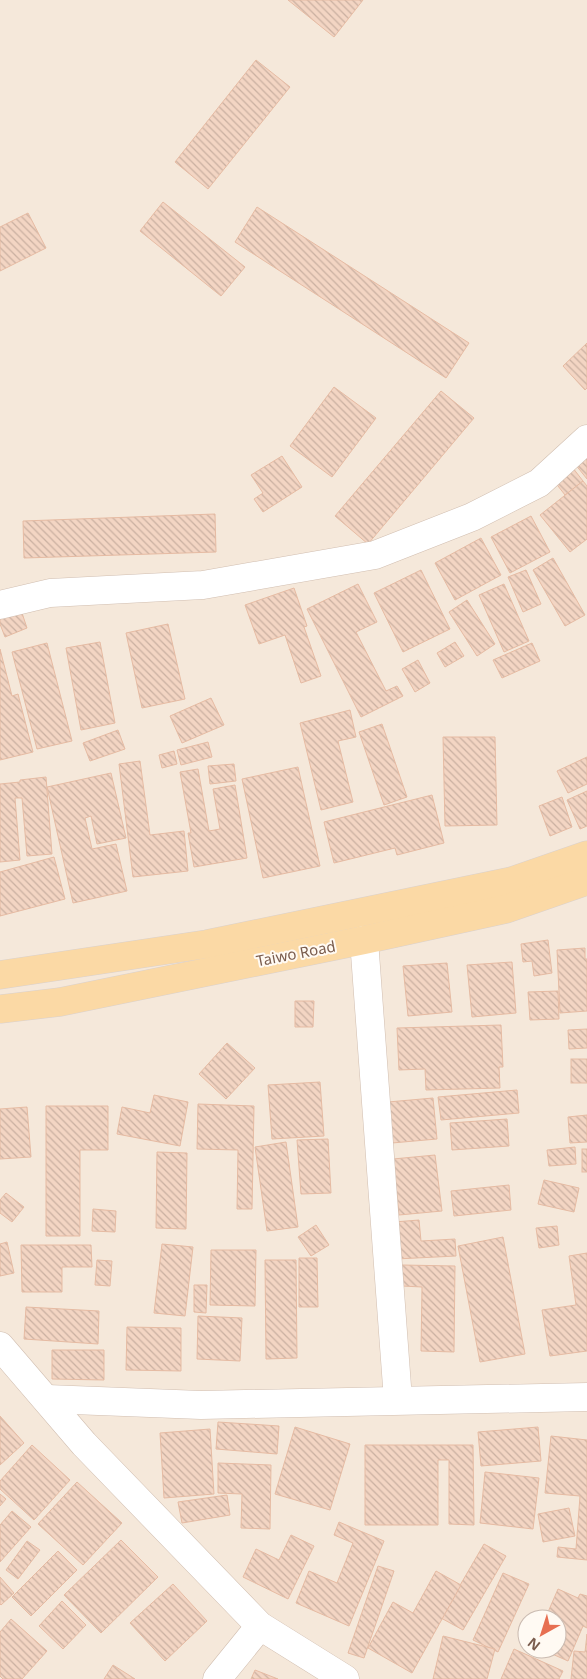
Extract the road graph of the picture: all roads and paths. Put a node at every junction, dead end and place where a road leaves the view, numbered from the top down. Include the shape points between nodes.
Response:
1 (587, 439) edge
2 (0, 605) edge
3 (587, 855) edge
4 (587, 881) edge
5 (364, 940) junction
6 (0, 975) edge
7 (0, 1009) edge
8 (0, 1346) edge
9 (587, 1397) edge
10 (47, 1400) junction
11 (398, 1400) junction
12 (260, 1626) junction
13 (217, 1679) edge
14 (345, 1679) edge

1 - 2 street via 539,482 472,517 375,555 203,585 50,593
3 - 6 main road, Taiwo Road via 512,882 226,940
4 - 5 main road, Taiwo Road via 506,909
5 - 7 main road, Taiwo Road via 60,1002
5 - 11 street
8 - 10 street
9 - 11 street
10 - 11 street via 201,1405
10 - 12 street via 84,1444
12 - 13 street
12 - 14 street

